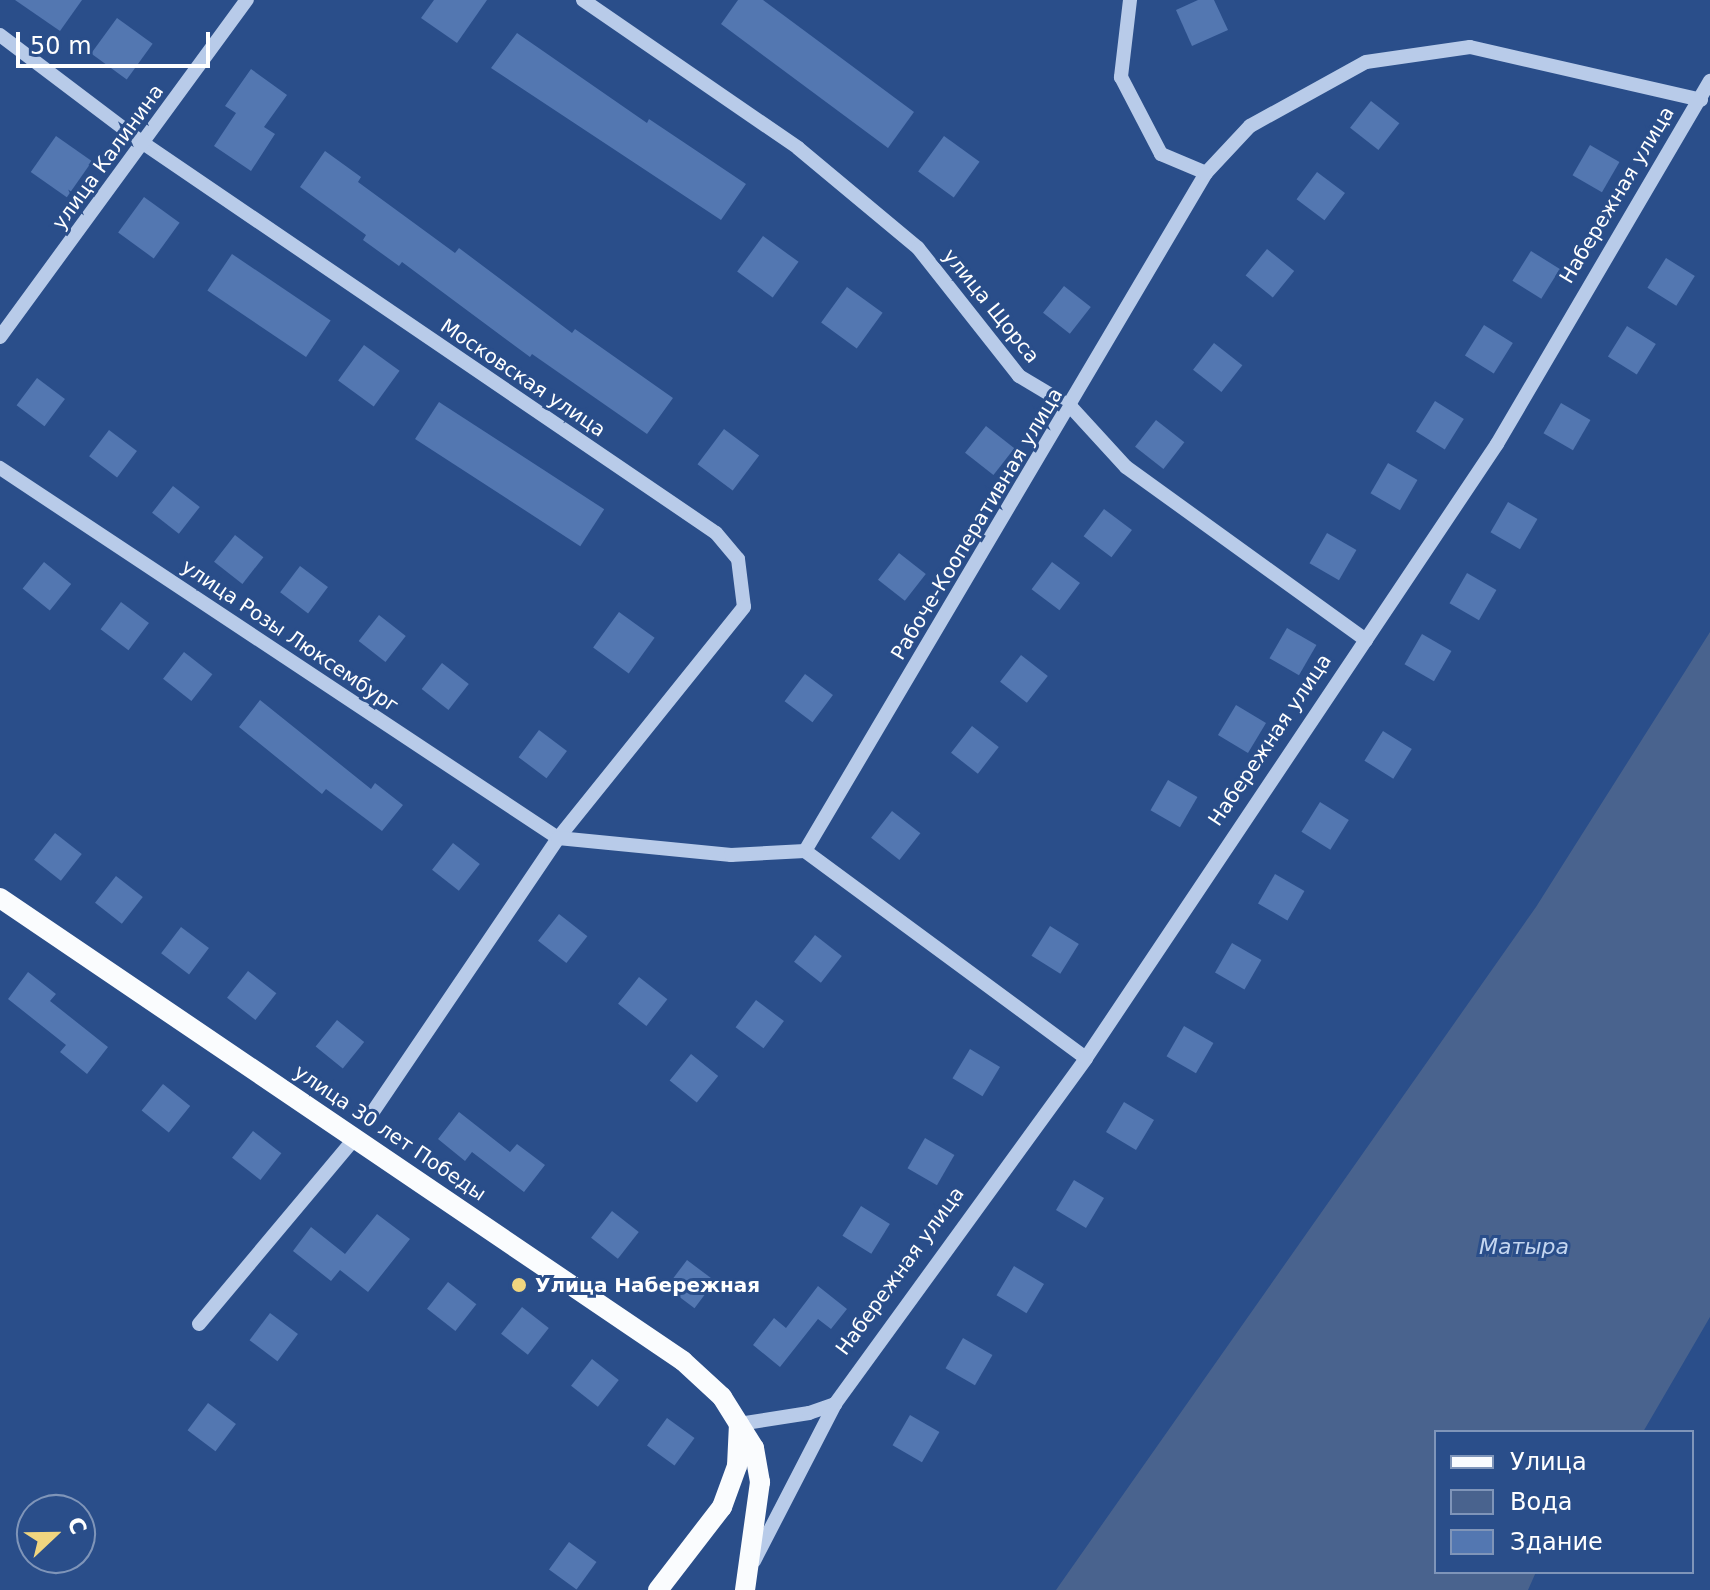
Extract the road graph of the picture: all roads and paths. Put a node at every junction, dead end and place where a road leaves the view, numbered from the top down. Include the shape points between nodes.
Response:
1 (247, 0) edge
2 (583, 0) edge
3 (1130, 0) edge
4 (0, 35) edge
5 (1710, 81) edge
6 (1701, 100) junction
7 (143, 143) junction
8 (1206, 173) junction
9 (0, 337) edge
10 (1071, 407) junction
11 (0, 468) edge
12 (1366, 640) junction
13 (558, 838) junction
14 (805, 851) junction
15 (0, 898) edge
16 (1086, 1058) junction
17 (368, 1119) dead end
18 (355, 1138) junction
19 (199, 1324) dead end
20 (835, 1404) junction
21 (739, 1424) junction
22 (746, 1582) edge
23 (658, 1590) edge

1 - 7 street, улица Калинина
2 - 10 street, улица Щорса via 798,148 918,248 1019,376
3 - 8 street via 1121,77 1161,154
4 - 7 street, Московская улица
5 - 6 street, Набережная улица
6 - 8 street, Рабоче-Кооперативная улица via 1470,47 1366,62 1250,126
6 - 12 street, Набережная улица via 1497,444
7 - 9 street, улица Калинина
7 - 13 street, Московская улица via 716,533 738,559 744,607
8 - 10 street, Рабоче-Кооперативная улица
10 - 12 street, улица Щорса via 1126,467
10 - 14 street, Рабоче-Кооперативная улица
11 - 13 street, улица Розы Люксембург
12 - 16 street, Набережная улица
13 - 14 street via 731,855
13 - 17 street
14 - 16 street
15 - 18 main road, улица 30 лет Победы
16 - 20 street, Набережная улица
18 - 19 street
18 - 21 main road, улица 30 лет Победы via 683,1361 722,1397
20 - 21 street
20 - 22 street, Набережная улица
21 - 22 main road, Набережная улица via 754,1448 760,1482
21 - 23 main road via 737,1466 722,1507

